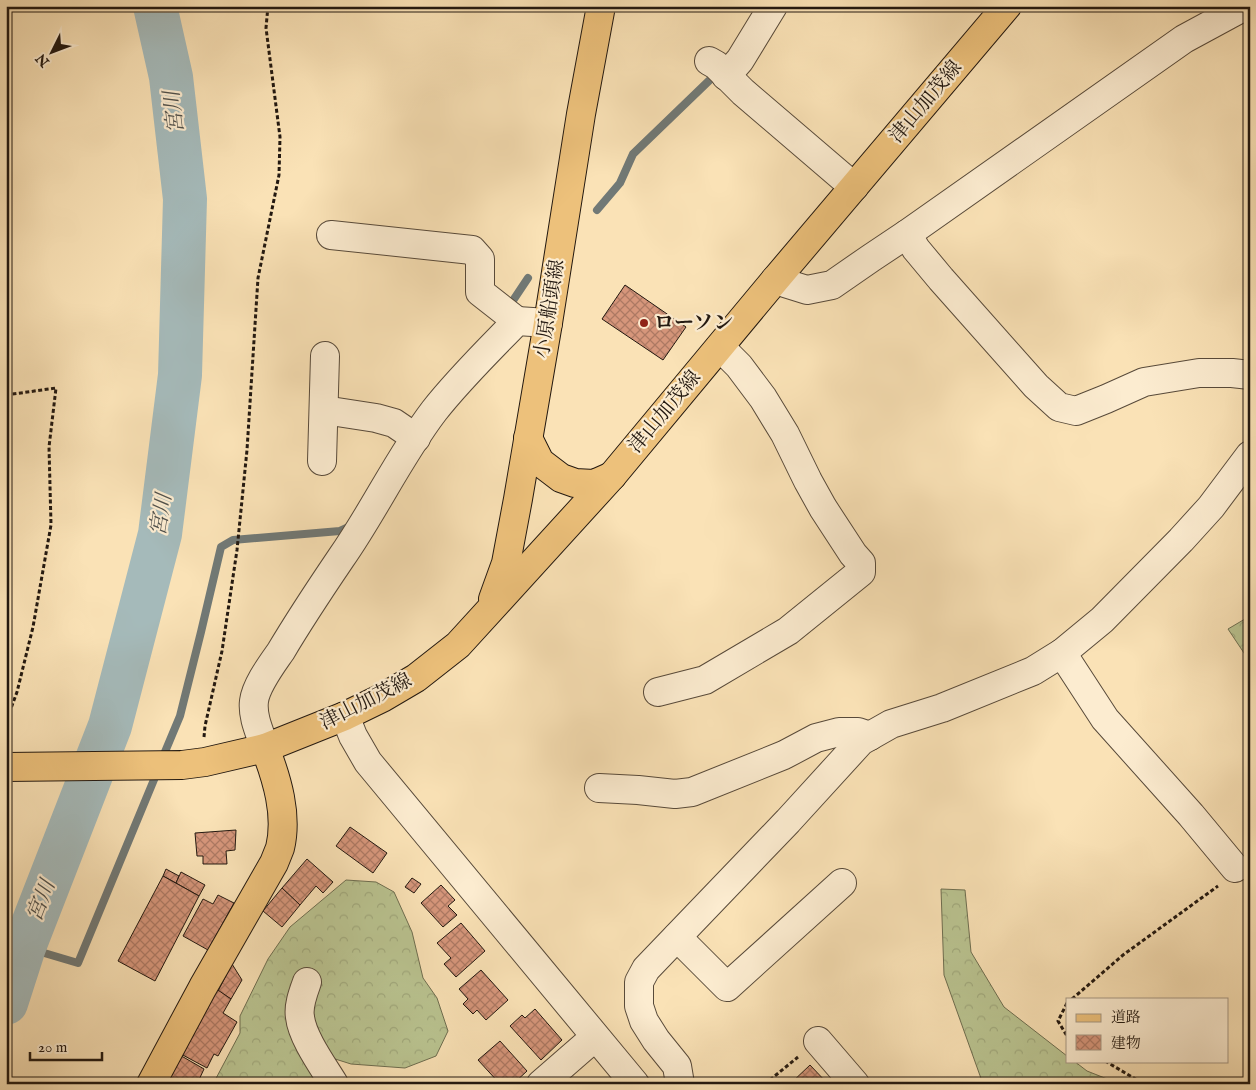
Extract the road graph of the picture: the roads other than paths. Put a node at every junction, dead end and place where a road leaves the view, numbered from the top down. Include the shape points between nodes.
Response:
1 (602, 6) edge
2 (773, 6) edge
3 (1007, 6) edge
4 (1246, 6) edge
5 (1250, 8) edge
6 (854, 187) junction
7 (907, 234) junction
8 (331, 235) dead end
9 (775, 280) junction
10 (516, 321) junction
11 (548, 323) junction
12 (720, 346) junction
13 (325, 356) dead end
14 (1250, 376) edge
15 (324, 410) junction
16 (416, 438) junction
17 (528, 438) junction
18 (1250, 455) edge
19 (322, 462) dead end
20 (612, 476) junction
21 (490, 610) junction
22 (1062, 653) junction
23 (658, 692) dead end
24 (345, 716) junction
25 (870, 736) junction
26 (266, 748) junction
27 (7, 767) edge
28 (599, 788) dead end
29 (1235, 868) road end
30 (842, 883) dead end
31 (677, 937) junction
32 (307, 982) dead end
33 (595, 1037) junction
34 (818, 1041) road end
35 (151, 1084) edge
36 (334, 1084) edge
37 (541, 1084) edge
38 (635, 1084) edge
39 (680, 1084) edge
40 (855, 1084) edge

1 - 11 main road, 小原船頭線 via 581,114
2 - 6 street via 740,60 718,69
3 - 6 main road, 津山加茂線
4 - 5 street
4 - 7 street via 1184,39
6 - 9 main road, 津山加茂線
7 - 9 street via 832,285 807,290
7 - 14 street via 941,279 1036,386 1059,407 1076,411 1144,382 1199,373
8 - 10 street via 472,250 480,259 480,292
9 - 12 main road, 津山加茂線
10 - 11 street
10 - 16 street via 462,378
11 - 17 main road, 小原船頭線
12 - 20 main road, 津山加茂線
12 - 23 street via 764,398 823,508 861,563 861,572 788,631 713,676
13 - 15 street
15 - 16 street via 394,423
15 - 19 street
16 - 26 street via 369,517 261,681 254,700 255,721
17 - 20 main road via 540,462 561,478 594,484
17 - 21 main road, 小原船頭線 via 506,563
18 - 22 street via 1181,540 1102,620
20 - 21 main road, 津山加茂線
21 - 24 main road, 津山加茂線 via 458,645 416,678
22 - 25 street via 1034,671 942,708 891,724
22 - 29 street via 1104,719
24 - 26 main road, 津山加茂線
24 - 33 street via 368,762
25 - 28 street via 839,732 816,738 692,792 675,794
25 - 31 street via 861,741
26 - 27 main road, 津山加茂線 via 194,764
26 - 35 main road via 279,788 283,826 280,849
30 - 31 street via 727,987
31 - 39 street via 646,969 639,982 639,1006 656,1040 677,1066
32 - 36 street via 299,1015 303,1031
33 - 37 street
33 - 38 street
34 - 40 street

